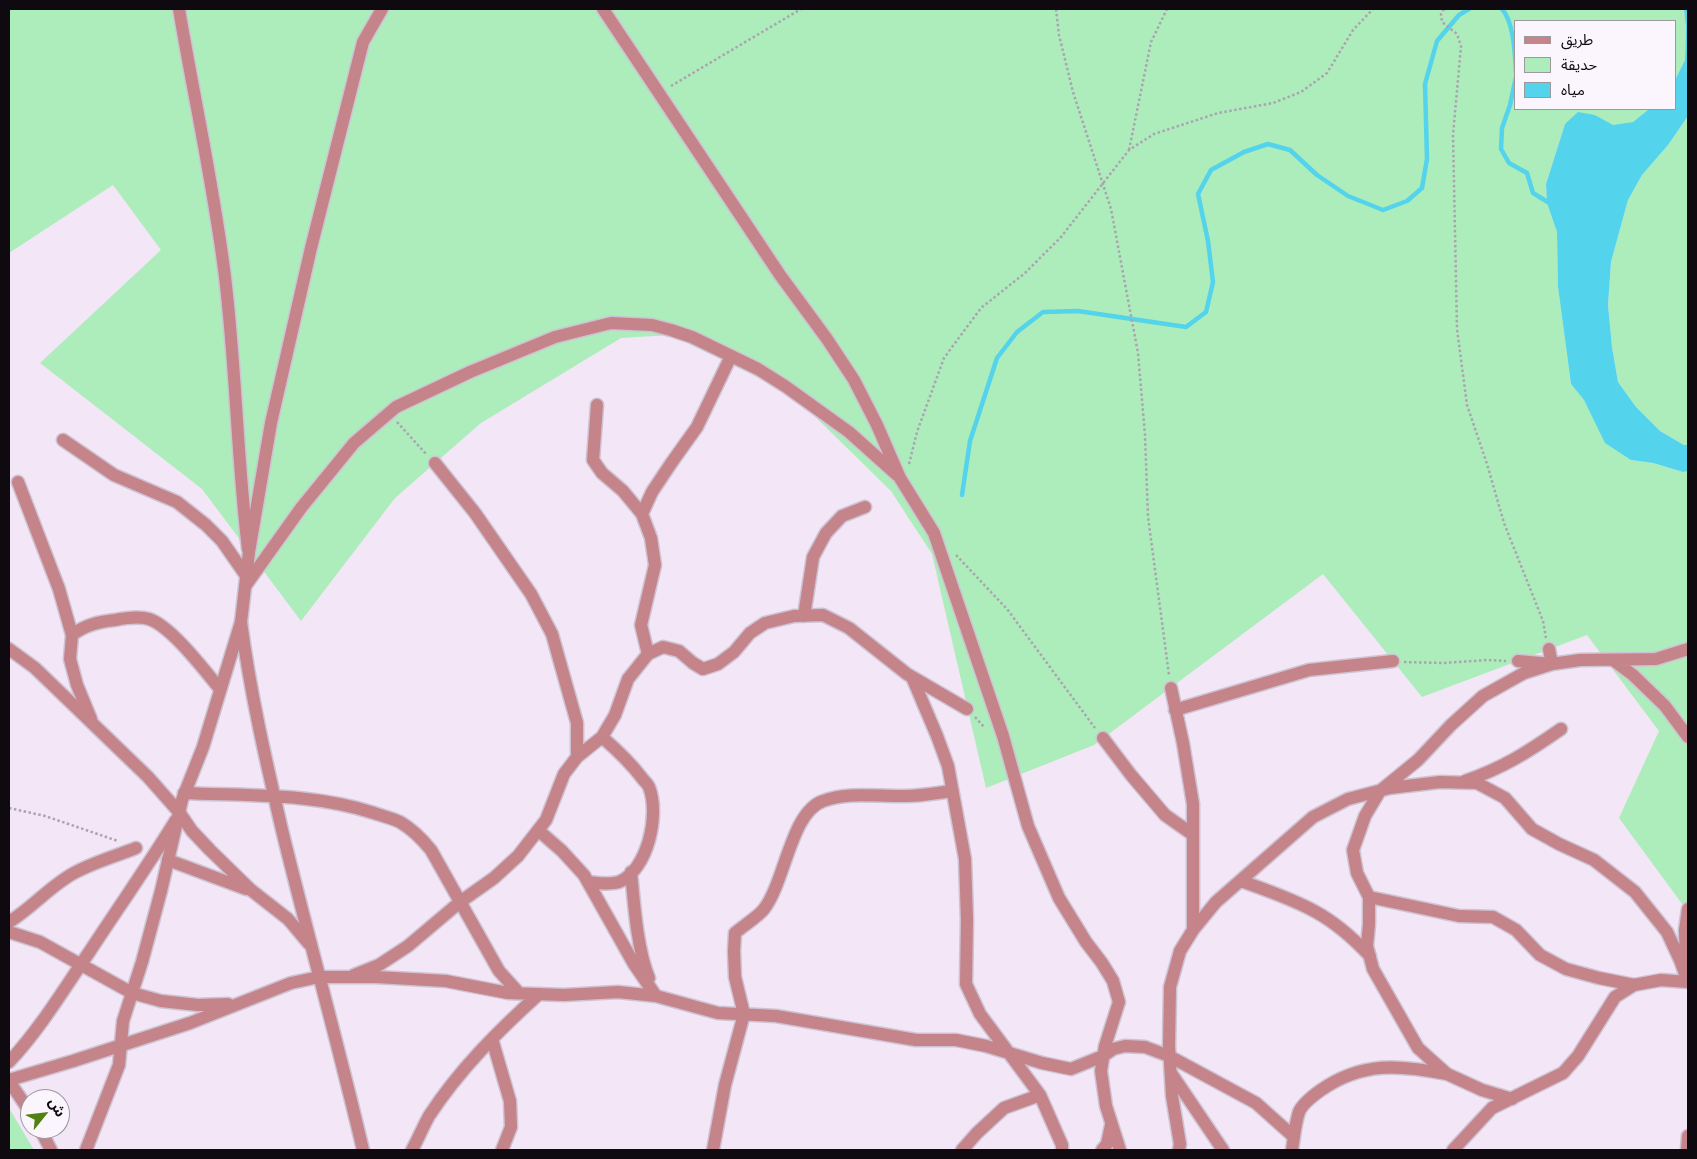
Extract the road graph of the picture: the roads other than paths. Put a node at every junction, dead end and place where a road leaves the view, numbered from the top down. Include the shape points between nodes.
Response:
1 (179, 9) edge
2 (382, 9) edge
3 (602, 9) edge
4 (731, 356) junction
5 (597, 405) dead end
6 (63, 440) dead end
7 (435, 463) road end
8 (18, 482) dead end
9 (902, 482) junction
10 (865, 507) dead end
11 (642, 514) junction
12 (249, 552) junction
13 (246, 581) junction
14 (804, 616) junction
15 (241, 622) junction
16 (72, 635) junction
17 (9, 649) edge
18 (1549, 649) road end
19 (1688, 649) edge
20 (648, 654) junction
21 (1613, 660) junction
22 (1393, 661) road end
23 (1518, 661) road end
24 (1552, 664) junction
25 (912, 677) junction
26 (1171, 688) road end
27 (220, 689) junction
28 (967, 709) dead end
29 (1176, 710) junction
30 (93, 725) junction
31 (1561, 729) dead end
32 (602, 737) junction
33 (1688, 737) edge
34 (1103, 738) road end
35 (577, 757) junction
36 (1460, 783) junction
37 (952, 791) junction
38 (1380, 791) junction
39 (184, 793) junction
40 (274, 796) junction
41 (178, 815) junction
42 (538, 830) junction
43 (1192, 834) junction
44 (136, 848) road end
45 (168, 860) junction
46 (631, 872) junction
47 (1241, 881) junction
48 (588, 882) junction
49 (251, 890) junction
50 (1369, 897) junction
51 (460, 902) junction
52 (1688, 909) edge
53 (9, 922) edge
54 (1193, 930) junction
55 (9, 932) edge
56 (310, 946) junction
57 (1370, 956) junction
58 (81, 964) junction
59 (319, 977) junction
60 (347, 977) junction
61 (1688, 982) edge
62 (1634, 985) junction
63 (132, 993) junction
64 (519, 993) junction
65 (539, 994) junction
66 (656, 996) junction
67 (238, 1003) junction
68 (744, 1014) junction
69 (492, 1039) junction
70 (121, 1045) junction
71 (1008, 1053) junction
72 (1103, 1056) junction
73 (1170, 1056) junction
74 (9, 1062) edge
75 (1171, 1072) junction
76 (1447, 1074) junction
77 (9, 1081) edge
78 (1040, 1095) junction
79 (20, 1097) edge
80 (1512, 1099) junction
81 (1111, 1123) junction
82 (1688, 1136) edge
83 (1294, 1137) junction
84 (86, 1150) edge
85 (363, 1150) edge
86 (412, 1150) edge
87 (502, 1150) edge
88 (713, 1150) edge
89 (962, 1150) edge
90 (1062, 1150) edge
91 (1102, 1150) edge
92 (1120, 1150) edge
93 (1179, 1150) edge
94 (1222, 1150) edge
95 (1292, 1150) edge
96 (1452, 1150) edge
97 (1687, 1150) edge

1 - 12 street via 208,161 225,278
2 - 12 street via 363,42 320,211 271,422
3 - 9 street via 854,380
4 - 9 street via 758,369 807,401 849,432
4 - 11 street via 697,427 652,492
4 - 13 street via 671,330 652,325 611,323 555,337 470,372 396,407 354,443
5 - 11 street via 593,460
6 - 13 street via 114,476 177,502 222,541
7 - 35 street via 475,513 531,594 552,634 577,723
8 - 16 street via 59,589
9 - 72 street via 934,533 1003,736 1028,826 1059,898 1113,981 1119,1002
10 - 14 street via 842,516 826,533 813,557
11 - 20 street via 651,538 654,565 641,625
12 - 13 street
13 - 15 street
14 - 20 street via 765,623 718,664 703,669 679,651 663,646
14 - 25 street via 823,616 849,628
15 - 27 street
15 - 40 street
16 - 27 street via 84,626 112,620 150,619 169,631
16 - 30 street via 72,668
17 - 30 street via 35,668
18 - 24 street
19 - 21 street via 1656,659
20 - 32 street via 628,679 615,715
21 - 24 street
21 - 33 street via 1665,706
22 - 29 street via 1309,670
23 - 24 street
24 - 38 street via 1524,673 1483,696 1418,760
25 - 28 street
25 - 37 street via 948,766
26 - 29 street
27 - 39 street via 203,747
29 - 43 street via 1193,804
30 - 41 street via 148,777
31 - 36 street via 1492,772
32 - 35 street
32 - 46 street via 629,761 649,787 654,818 643,858
34 - 43 street via 1165,815
35 - 42 street via 564,774 546,820
36 - 38 street via 1440,782
36 - 61 street via 1477,783 1506,798 1532,829 1594,860 1635,892 1667,932
37 - 68 street via 909,796 847,795 821,801 803,817 764,910 735,933 735,977
37 - 71 street via 965,859 966,984 980,1014
38 - 47 street via 1348,799 1313,817
38 - 50 street via 1365,816 1353,850 1357,873
39 - 40 street
39 - 41 street
40 - 51 street via 356,807 399,822 419,836 431,850
40 - 56 street
41 - 45 street
41 - 49 street
41 - 58 street via 155,855
42 - 48 street via 562,851
42 - 51 street via 518,856
43 - 54 street
44 - 53 street via 74,873
45 - 49 street
45 - 63 street
46 - 48 street via 619,882
46 - 66 street via 644,966
47 - 54 street via 1216,902
47 - 57 street via 1316,912 1351,936
48 - 66 street via 634,964
49 - 56 street via 288,919
50 - 57 street via 1367,946
50 - 62 street via 1459,916 1494,918 1516,930 1540,955 1566,969
51 - 60 street via 408,946 379,965
51 - 64 street via 499,971
52 - 61 street via 1685,930
54 - 73 street via 1180,951 1170,987
55 - 58 street via 40,942
56 - 59 street
57 - 76 street via 1373,969 1418,1048
58 - 63 street
58 - 74 street via 25,1045
59 - 60 street
59 - 67 street via 291,982
59 - 85 street
60 - 64 street via 446,981
61 - 62 street via 1660,980
62 - 80 street via 1615,997 1578,1056 1563,1073
63 - 67 street via 161,1001 198,1005
63 - 70 street via 123,1022
64 - 65 street
65 - 66 street via 618,992
65 - 69 street
66 - 68 street via 718,1013
67 - 70 street via 190,1023
68 - 71 street via 776,1016 916,1040 956,1040
68 - 88 street via 725,1085
69 - 86 street via 464,1069 429,1117
69 - 87 street via 510,1101 512,1128
70 - 77 street
70 - 84 street via 119,1066
71 - 72 street via 1071,1068
71 - 78 street
72 - 73 street via 1125,1046 1145,1047
72 - 81 street via 1101,1071
73 - 75 street
73 - 83 street via 1256,1103
75 - 93 street
75 - 94 street
76 - 80 street
76 - 83 street via 1411,1067 1371,1068 1334,1081 1300,1110
77 - 79 street
78 - 89 street via 1004,1108
78 - 90 street
80 - 96 street via 1492,1108
81 - 91 street via 1107,1144
81 - 92 street
82 - 97 street
83 - 95 street

